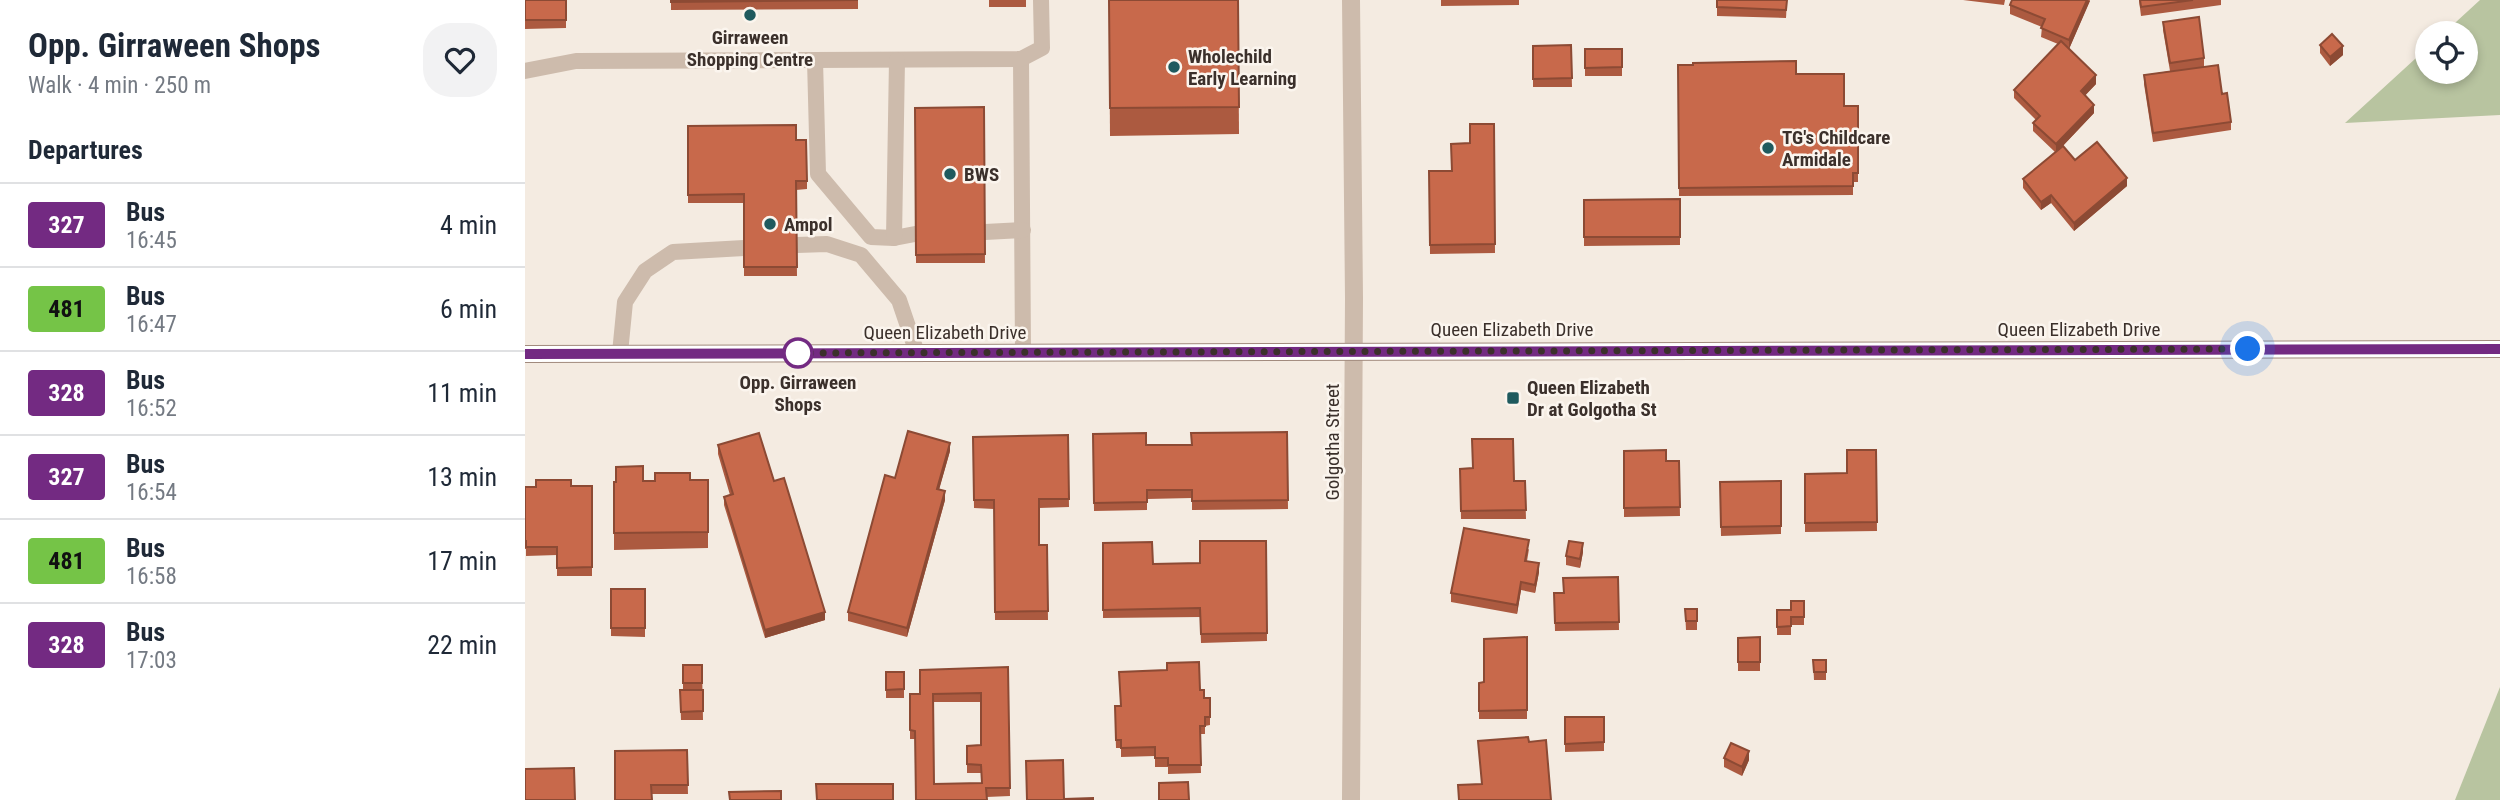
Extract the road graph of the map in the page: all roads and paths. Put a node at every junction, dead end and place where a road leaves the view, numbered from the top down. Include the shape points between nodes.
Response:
1 (1041, 0) edge
2 (1351, 0) edge
3 (1021, 59) junction
4 (815, 60) junction
5 (897, 60) junction
6 (525, 71) edge
7 (1023, 230) junction
8 (985, 232) edge
9 (915, 234) edge
10 (871, 237) junction
11 (894, 237) junction
12 (797, 245) edge
13 (744, 248) edge
14 (861, 255) junction
15 (2500, 349) edge
16 (1353, 351) junction
17 (917, 353) junction
18 (1023, 353) junction
19 (525, 354) edge
20 (620, 354) junction
21 (1351, 800) edge

1 - 3 lane via 1042,48
2 - 16 street, Golgotha Street
3 - 5 lane
3 - 7 lane
4 - 5 lane
4 - 6 lane via 576,61
4 - 10 lane via 818,174
5 - 11 lane
7 - 8 lane
7 - 18 lane
9 - 11 lane
10 - 11 lane
10 - 14 lane
12 - 14 lane via 827,244
13 - 20 lane via 673,252 645,271 625,302
14 - 17 lane via 899,300
15 - 16 street, Queen Elizabeth Drive
16 - 18 street, Queen Elizabeth Drive
16 - 21 street, Golgotha Street
17 - 18 street, Queen Elizabeth Drive
17 - 20 street, Queen Elizabeth Drive
19 - 20 street, Queen Elizabeth Drive

